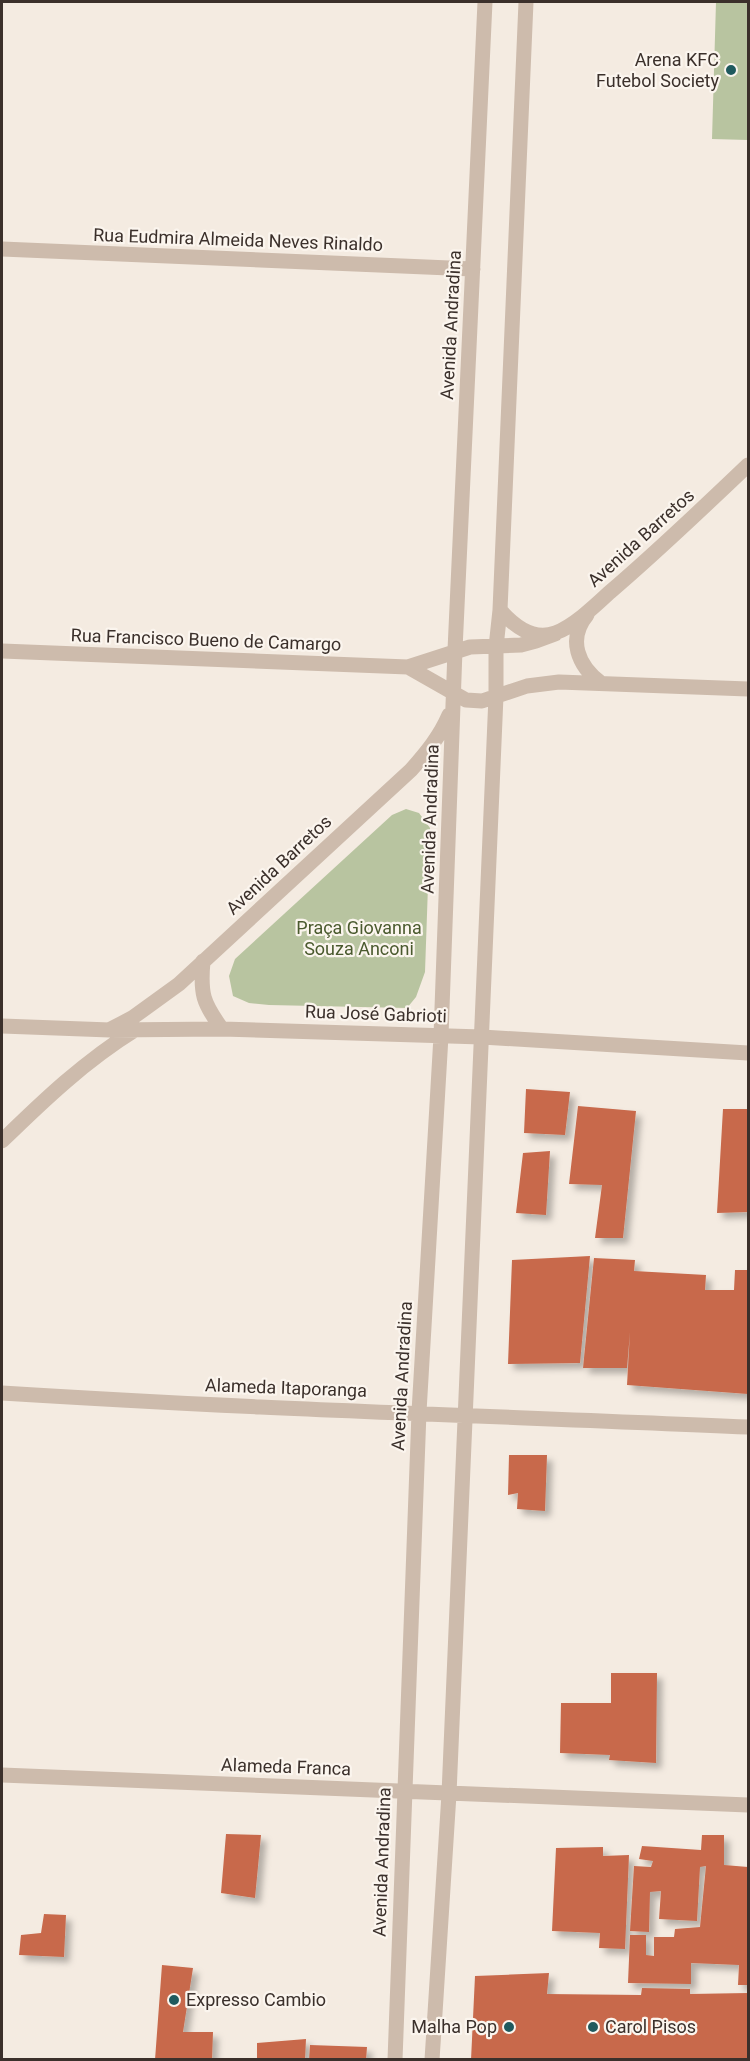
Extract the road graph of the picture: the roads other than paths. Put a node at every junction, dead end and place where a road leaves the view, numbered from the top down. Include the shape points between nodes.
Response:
1 (485, 2) edge
2 (526, 2) edge
3 (2, 249) edge
4 (473, 269) junction
5 (748, 465) edge
6 (595, 606) junction
7 (500, 610) junction
8 (555, 634) junction
9 (496, 647) junction
10 (455, 650) junction
11 (2, 651) edge
12 (408, 667) junction
13 (601, 683) junction
14 (748, 689) edge
15 (496, 696) junction
16 (454, 701) junction
17 (203, 962) junction
18 (2, 1026) edge
19 (222, 1029) junction
20 (110, 1030) junction
21 (135, 1030) junction
22 (441, 1036) junction
23 (482, 1037) junction
24 (748, 1053) edge
25 (2, 1141) edge
26 (2, 1393) edge
27 (419, 1412) junction
28 (467, 1414) junction
29 (748, 1426) edge
30 (2, 1775) edge
31 (404, 1791) junction
32 (450, 1794) junction
33 (748, 1805) edge
34 (395, 2060) edge
35 (432, 2060) edge

1 - 4 street, Avenida Andradina
2 - 7 street
3 - 4 street, Rua Eudmira Almeida Neves Rinaldo
4 - 10 street, Avenida Andradina
5 - 6 street, Avenida Barretos
6 - 8 street, Avenida Barretos
6 - 13 street via 582,622 576,639 580,660 588,674
7 - 8 street via 522,629
7 - 9 street
8 - 9 street, Avenida Barretos via 536,642
9 - 10 street
9 - 15 street
10 - 12 street, Rua Francisco Bueno de Camargo
10 - 16 street, Avenida Andradina
11 - 12 street, Rua Francisco Bueno de Camargo
12 - 16 street, Rua Francisco Bueno de Camargo
13 - 14 street
13 - 15 street via 541,683
15 - 16 street via 482,701
15 - 23 street
16 - 17 street, Avenida Barretos via 441,733 411,770
16 - 22 street, Avenida Andradina
17 - 19 street via 201,986 205,1003
17 - 20 street, Avenida Barretos via 149,1006
18 - 20 street, Rua José Gabrioti
19 - 21 street, Rua José Gabrioti
19 - 22 street, Rua José Gabrioti
20 - 21 street, Rua José Gabrioti
21 - 25 street via 61,1084
22 - 23 street, Rua José Gabrioti
22 - 27 street, Avenida Andradina
23 - 24 street, Rua José Gabrioti
23 - 28 street
26 - 27 street, Alameda Itaporanga
27 - 28 street, Alameda Itaporanga
27 - 31 street, Avenida Andradina
28 - 29 street, Alameda Itaporanga
28 - 32 street
30 - 31 street, Alameda Franca
31 - 32 street, Alameda Franca
31 - 34 street, Avenida Andradina
32 - 33 street, Alameda Franca
32 - 35 street

